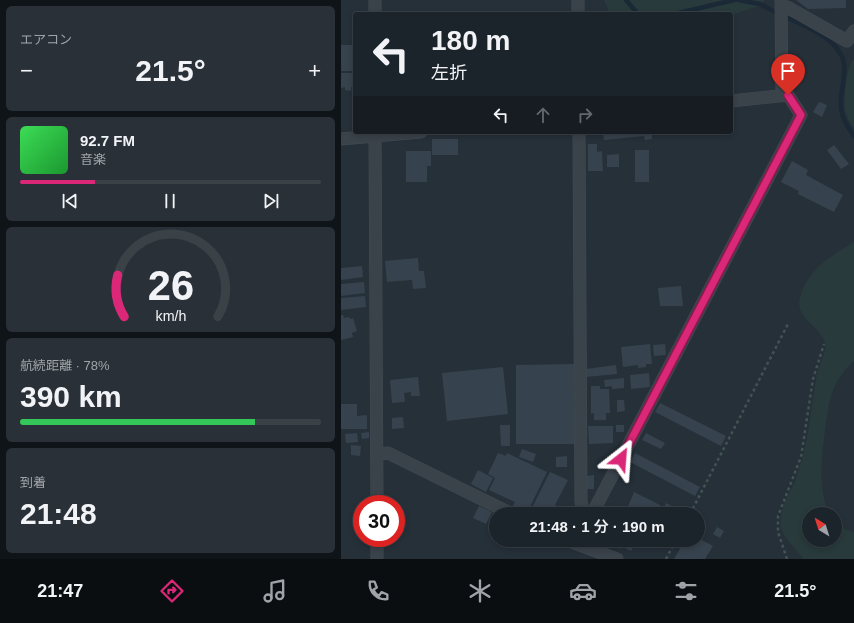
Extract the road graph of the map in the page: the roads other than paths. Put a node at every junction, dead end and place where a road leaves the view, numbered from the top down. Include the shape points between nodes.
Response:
1 (375, 0) edge
2 (578, 0) edge
3 (781, 3) edge
4 (375, 12) edge
5 (578, 12) edge
6 (854, 31) edge
7 (781, 95) junction
8 (733, 100) edge
9 (375, 134) edge
10 (579, 134) edge
11 (341, 139) edge
12 (377, 454) junction
13 (377, 495) edge
14 (498, 507) edge
15 (582, 507) edge
16 (596, 507) edge
17 (377, 547) edge
18 (588, 547) edge
19 (377, 559) edge
20 (617, 559) edge

1 - 4 street
2 - 5 street
3 - 6 street via 847,41
3 - 7 street
7 - 8 street
7 - 16 street via 788,95 801,115
9 - 11 street
9 - 12 street
10 - 15 street
12 - 13 street
12 - 14 street via 388,453
17 - 19 street
18 - 20 street

